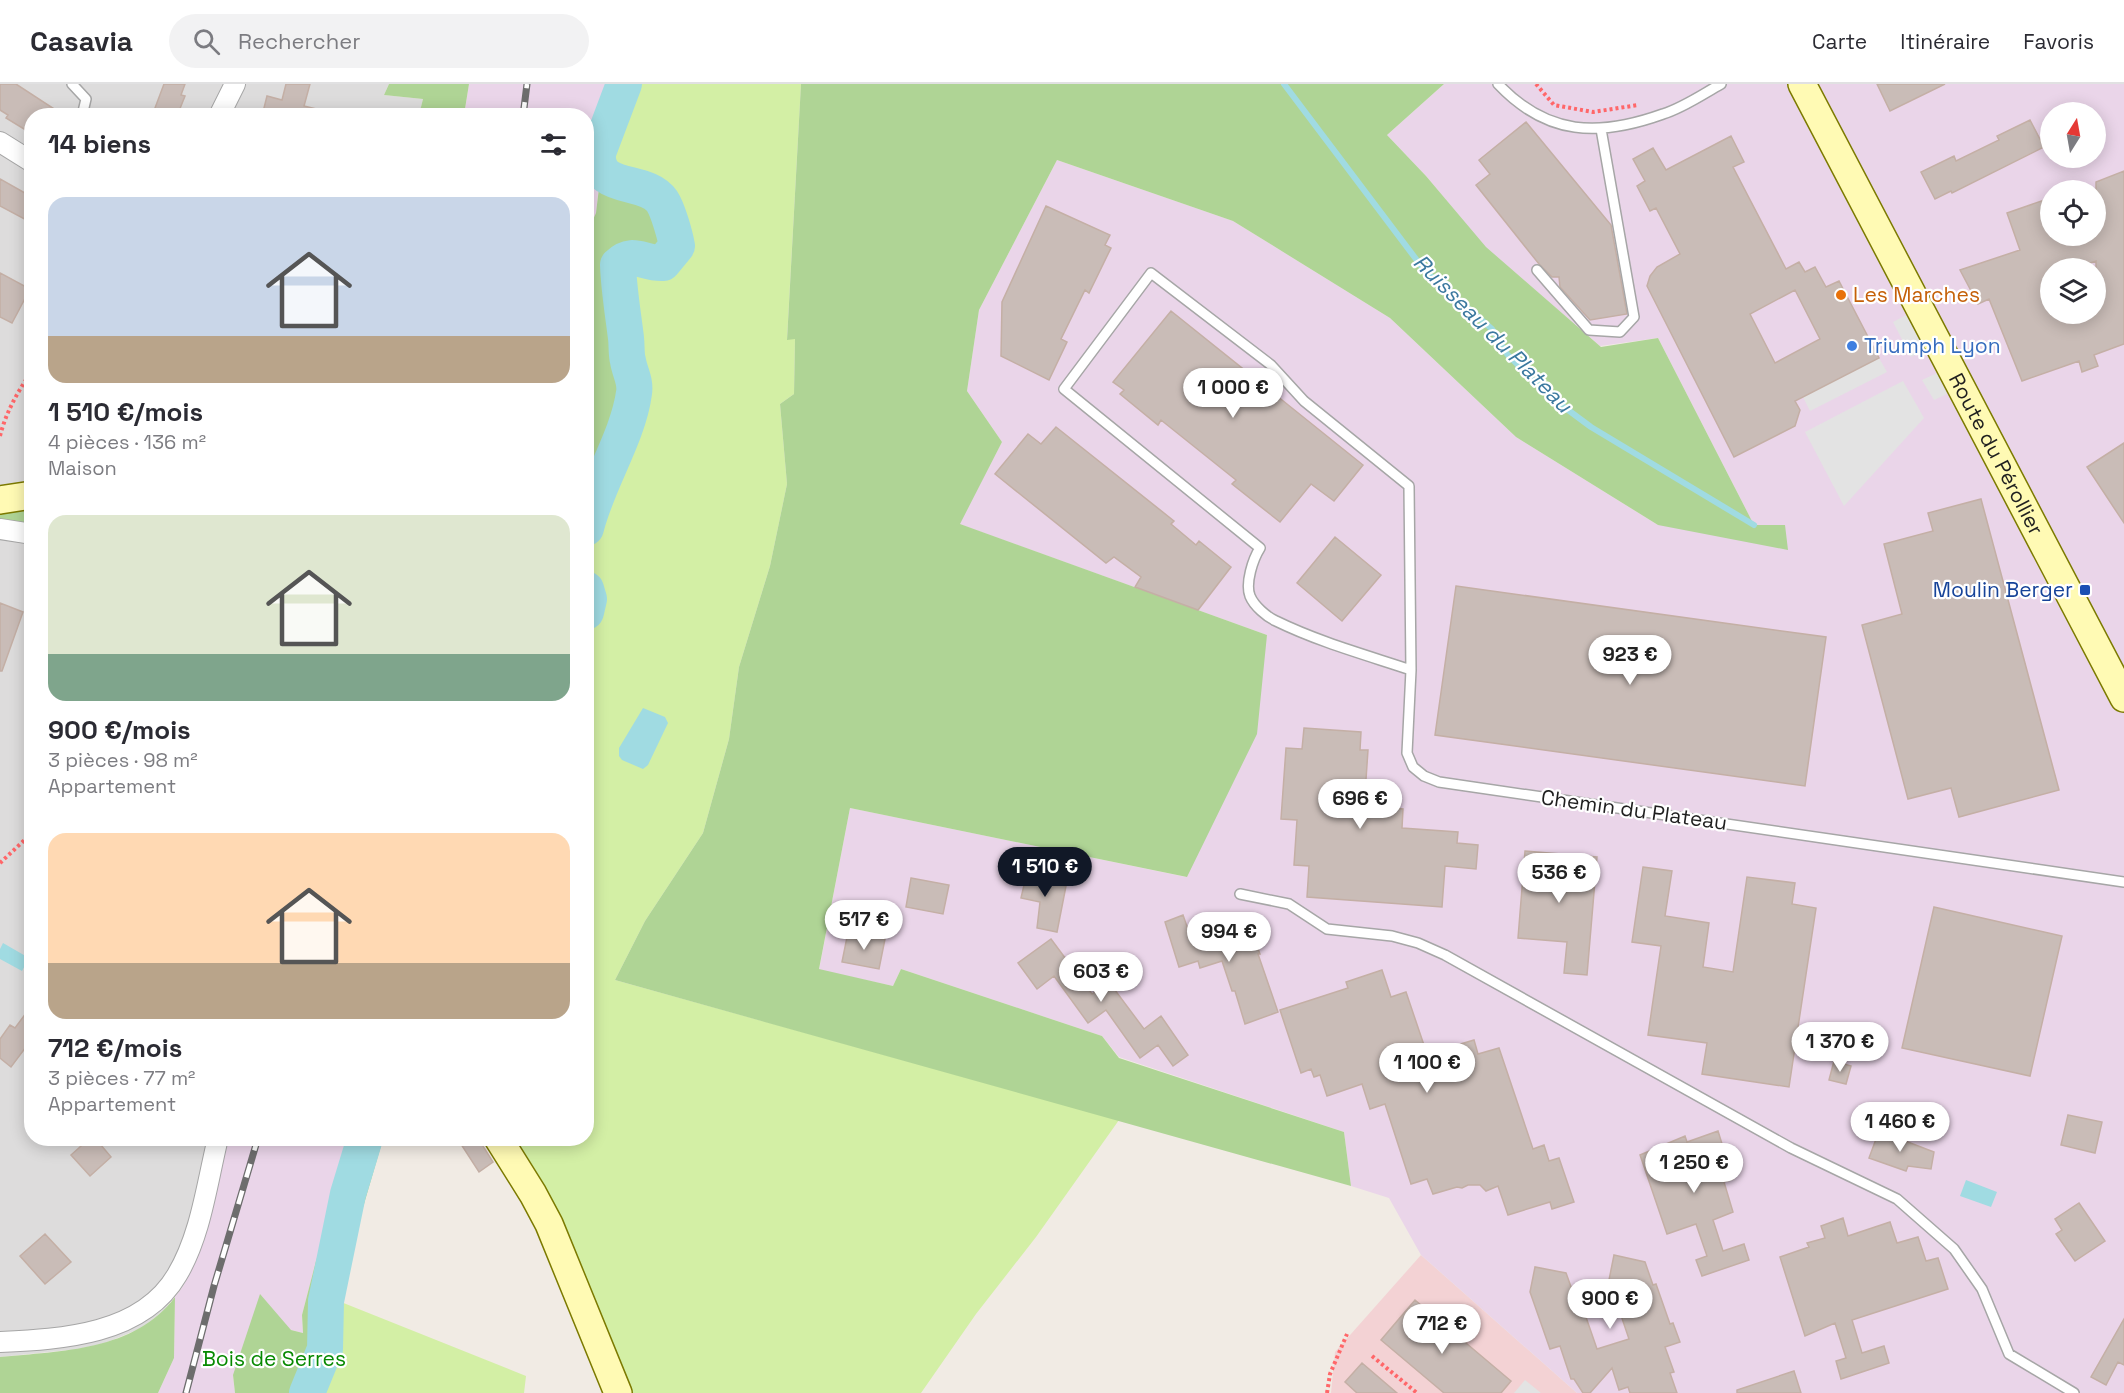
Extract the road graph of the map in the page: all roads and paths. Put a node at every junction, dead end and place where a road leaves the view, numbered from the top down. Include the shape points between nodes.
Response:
1 (72, 84) edge
2 (235, 84) edge
3 (1498, 84) edge
4 (1536, 84) edge
5 (1721, 84) edge
6 (1802, 84) edge
7 (1648, 104) dead end
8 (84, 108) edge
9 (223, 108) edge
10 (1602, 129) junction
11 (0, 142) edge
12 (24, 157) edge
13 (1537, 270) dead end
14 (24, 383) edge
15 (0, 436) edge
16 (24, 496) edge
17 (0, 500) edge
18 (0, 529) edge
19 (24, 533) edge
20 (1411, 670) junction
21 (2124, 698) edge
22 (24, 840) edge
23 (0, 863) edge
24 (2124, 882) edge
25 (1240, 894) dead end
26 (216, 1146) edge
27 (503, 1146) edge
28 (1347, 1334) dead end
29 (0, 1342) edge
30 (1372, 1356) dead end
31 (618, 1393) edge
32 (1327, 1393) edge
33 (1416, 1393) edge
34 (2074, 1393) edge

1 - 8 lane via 86,99
2 - 9 street
3 - 10 lane via 1532,113 1565,127
4 - 7 path via 1554,105 1593,112
5 - 10 lane via 1665,114
6 - 21 main road, Route du Pérollier
10 - 13 lane via 1634,317 1620,332 1588,330
11 - 12 street
14 - 15 path
16 - 17 main road
18 - 19 street
20 - 20 lane, Chemin du Plateau via 1274,621 1251,597 1249,587 1260,548 1064,389 1151,273 1271,365 1304,401 1409,486
20 - 24 lane, Chemin du Plateau via 1407,753 1413,767 1439,782
22 - 23 path
25 - 34 lane via 1289,904 1327,929 1418,943 1791,1148 1897,1199 1954,1249 1982,1289 2009,1354
26 - 29 street via 192,1241 177,1276 154,1303 107,1328
27 - 31 main road via 549,1224
28 - 32 path via 1330,1374
30 - 33 path

